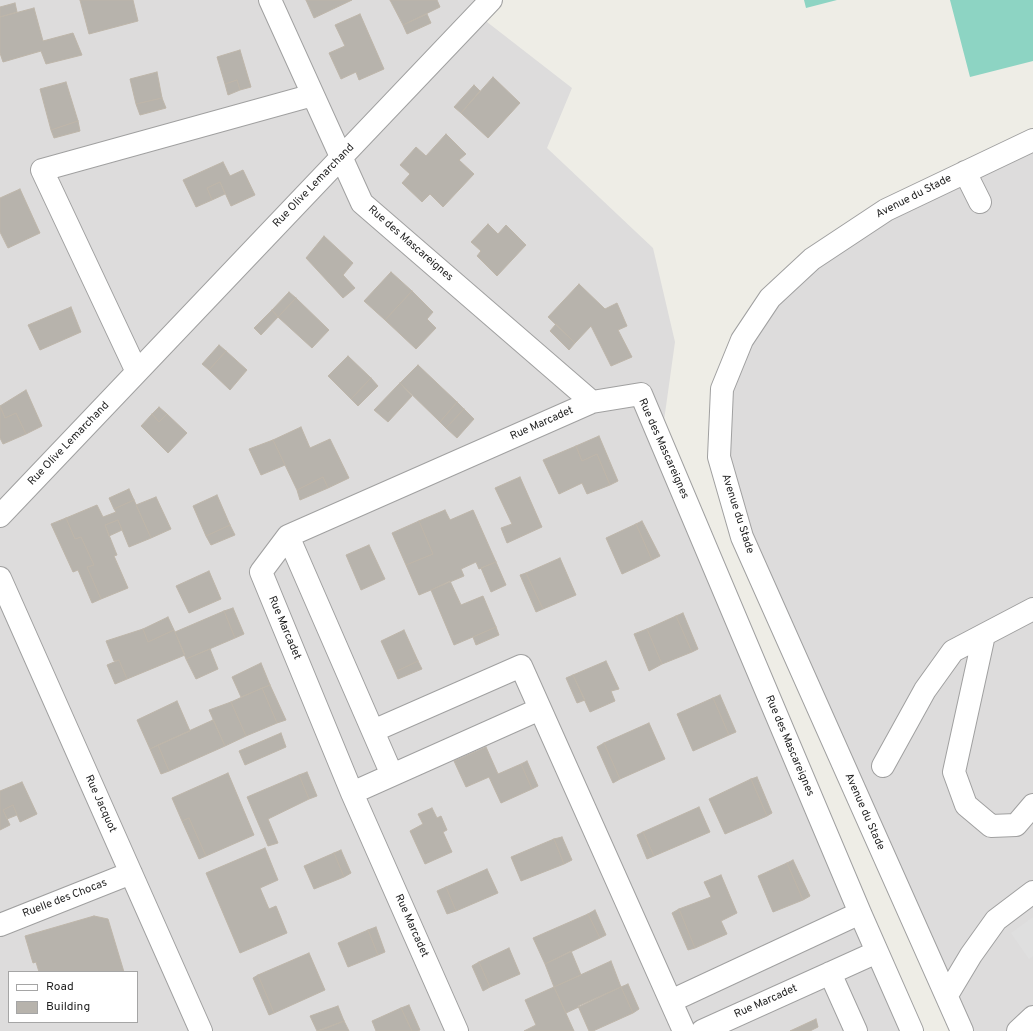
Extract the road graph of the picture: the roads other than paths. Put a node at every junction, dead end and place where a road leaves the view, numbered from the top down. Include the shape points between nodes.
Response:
1 (270, 0) edge
2 (491, 0) edge
3 (313, 95) junction
4 (1033, 140) edge
5 (341, 157) junction
6 (964, 172) junction
7 (980, 202) dead end
8 (137, 372) junction
9 (592, 402) junction
10 (0, 516) edge
11 (288, 536) junction
12 (2, 590) edge
13 (1033, 609) edge
14 (984, 634) junction
15 (540, 709) junction
16 (373, 731) junction
17 (883, 766) dead end
18 (392, 775) junction
19 (352, 793) junction
20 (1033, 805) edge
21 (131, 873) junction
22 (1033, 892) edge
23 (860, 913) junction
24 (0, 925) edge
25 (877, 952) junction
26 (830, 973) junction
27 (947, 995) junction
28 (671, 1001) junction
29 (1033, 1017) edge
30 (201, 1031) edge
31 (457, 1031) edge
32 (684, 1031) edge
33 (702, 1031) edge
34 (856, 1031) edge
35 (912, 1031) edge
36 (962, 1031) edge
37 (1018, 1031) edge

1 - 3 street, Rue des Mascareignes
2 - 5 street, Rue Olive Lemarchand
3 - 5 street, Rue des Mascareignes
3 - 8 street via 42,170
4 - 6 street, Avenue du Stade
5 - 8 street, Rue Olive Lemarchand
5 - 9 street, Rue des Mascareignes via 362,203
6 - 7 street
6 - 27 street, Avenue du Stade via 886,210 812,259 770,298 742,340 722,389 719,457 742,537
8 - 10 street, Rue Olive Lemarchand
9 - 11 street, Rue Marcadet
9 - 23 street, Rue des Mascareignes via 641,394
11 - 16 street
11 - 19 street, Rue Marcadet via 261,572
12 - 21 street, Rue Jacquot
13 - 14 street
14 - 17 street via 953,651 925,690
14 - 20 street via 954,772 966,805 991,826 1016,825
15 - 16 street via 522,666
15 - 18 street
15 - 28 street
16 - 18 street
18 - 19 street
19 - 31 street, Rue Marcadet
21 - 24 street, Ruelle des Chocas
21 - 30 street, Rue Jacquot
22 - 27 street via 996,920
23 - 25 street, Rue des Mascareignes
23 - 28 street
25 - 26 street, Rue Marcadet
25 - 35 street, Rue des Mascareignes
26 - 33 street, Rue Marcadet
26 - 34 street
27 - 36 street, Avenue du Stade
28 - 32 street
29 - 37 street

